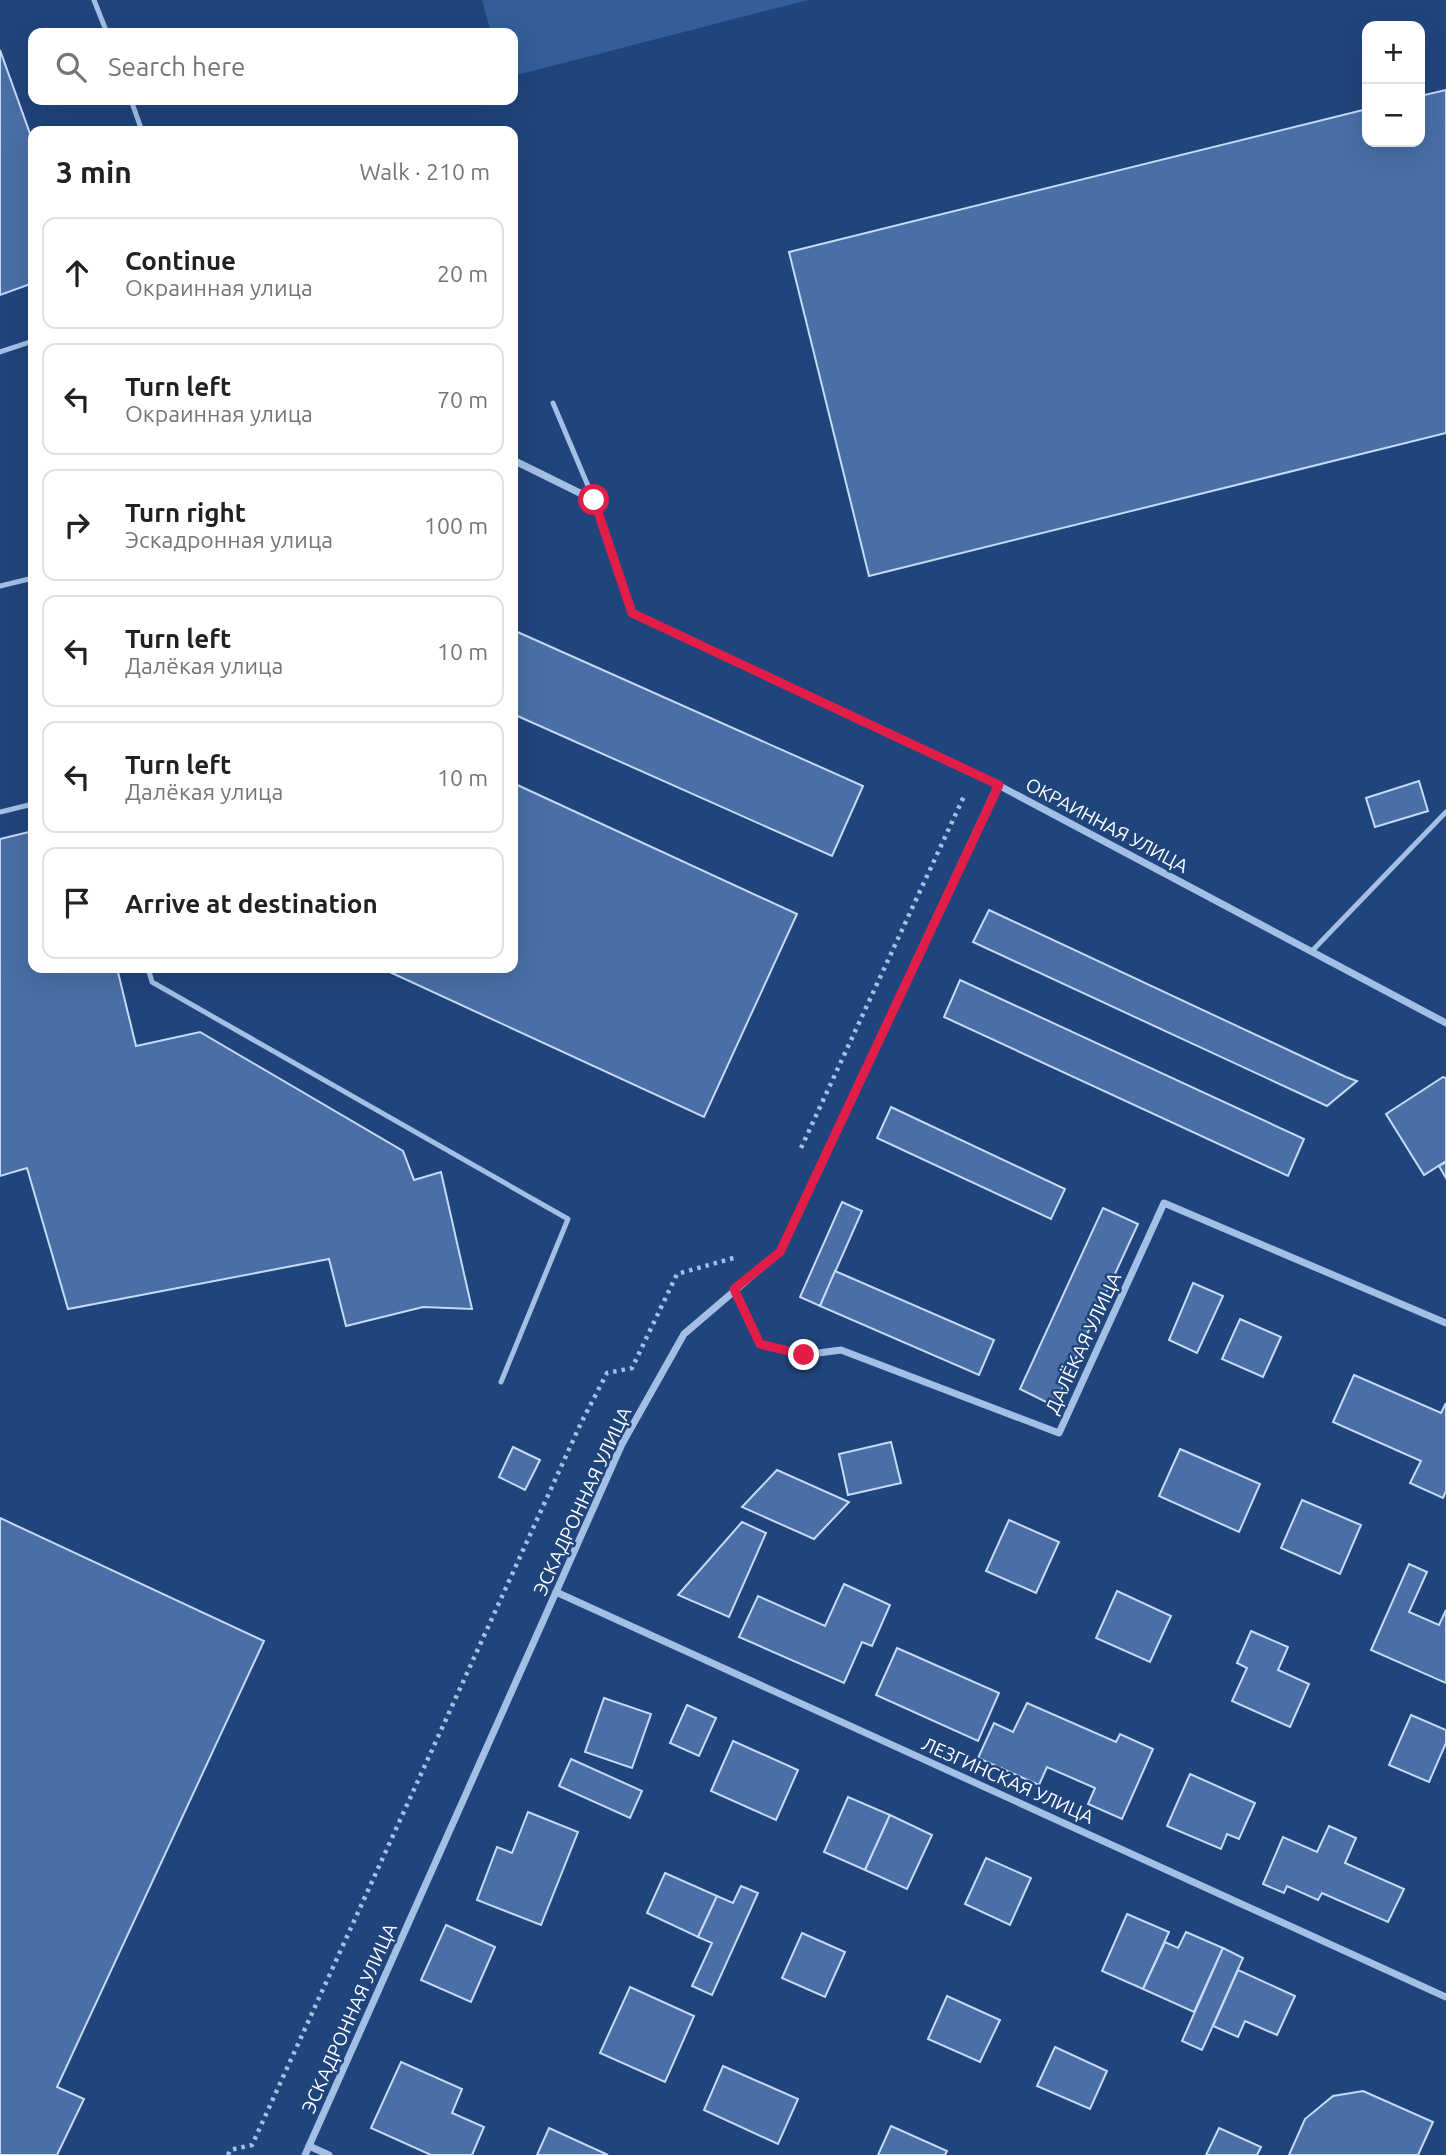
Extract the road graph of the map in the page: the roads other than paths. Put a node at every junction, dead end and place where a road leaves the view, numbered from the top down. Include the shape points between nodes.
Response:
1 (94, 0) edge
2 (105, 28) edge
3 (133, 105) edge
4 (140, 126) edge
5 (28, 343) edge
6 (0, 352) edge
7 (553, 403) dead end
8 (518, 462) edge
9 (594, 500) junction
10 (28, 579) edge
11 (0, 586) edge
12 (999, 785) junction
13 (28, 805) edge
14 (1446, 812) edge
15 (0, 813) edge
16 (1312, 951) junction
17 (149, 973) edge
18 (1446, 1023) edge
19 (734, 1289) junction
20 (1446, 1323) edge
21 (501, 1382) dead end
22 (556, 1592) junction
23 (1446, 1997) edge
24 (309, 2146) junction
25 (305, 2155) edge
26 (329, 2155) edge

1 - 2 lane
3 - 4 lane
5 - 6 lane
7 - 9 lane
8 - 9 street
9 - 12 street, ОКРАИННАЯ УЛИЦА via 632,613
10 - 11 lane
12 - 16 street, ОКРАИННАЯ УЛИЦА
12 - 19 street, ЭСКАДРОННАЯ УЛИЦА via 780,1252
13 - 15 lane
14 - 16 lane
16 - 18 street, ОКРАИННАЯ УЛИЦА
17 - 21 lane via 152,982 568,1219
19 - 20 street, ДАЛЁКАЯ УЛИЦА via 760,1344 804,1355 841,1350 1059,1433 1164,1203
19 - 22 street, ЭСКАДРОННАЯ УЛИЦА via 684,1334 622,1444
22 - 23 street, ЛЕЗГИНСКАЯ УЛИЦА
22 - 24 street, ЭСКАДРОННАЯ УЛИЦА
24 - 25 street, ЭСКАДРОННАЯ УЛИЦА
24 - 26 street

